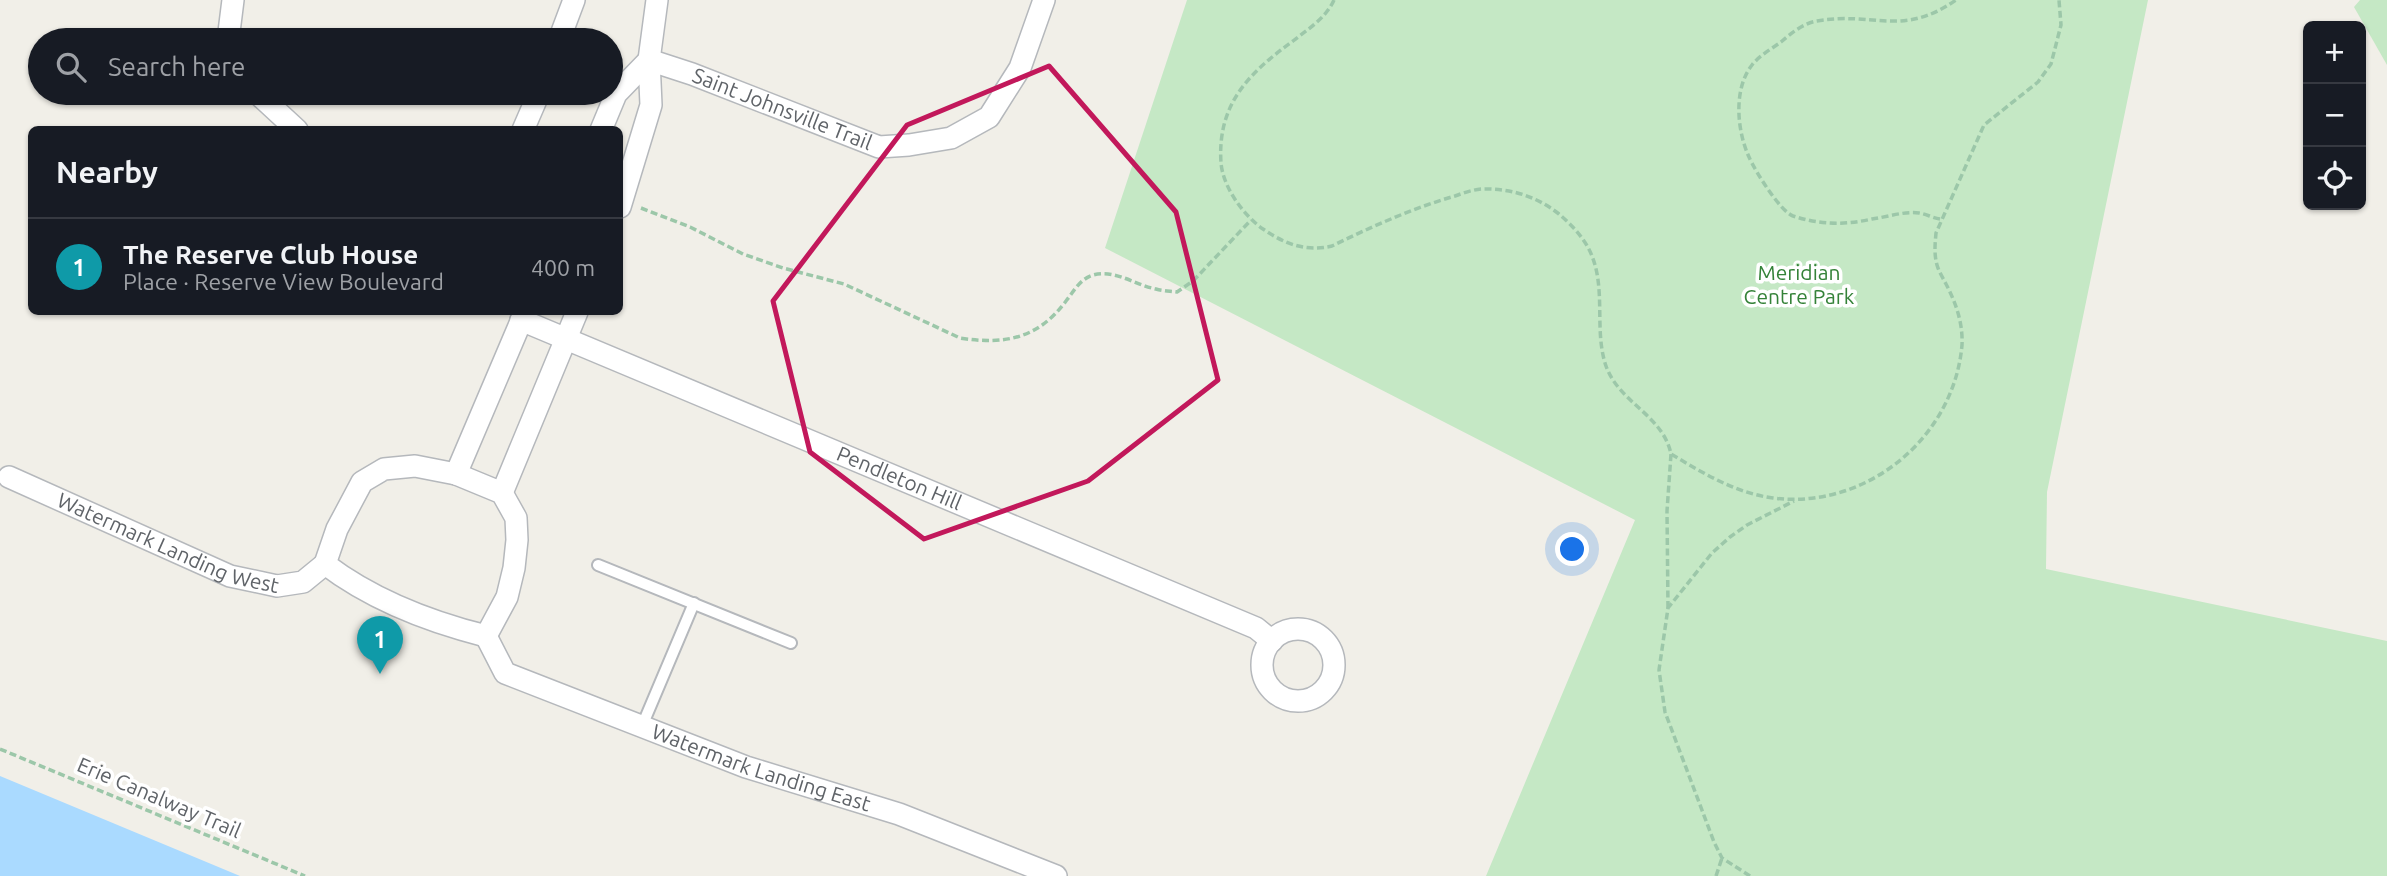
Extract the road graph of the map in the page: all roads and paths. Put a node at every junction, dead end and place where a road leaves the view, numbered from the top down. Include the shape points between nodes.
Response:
1 (233, 0) edge
2 (574, 0) edge
3 (657, 0) edge
4 (1044, 0) edge
5 (1334, 0) edge
6 (1956, 0) edge
7 (2059, 0) edge
8 (230, 28) edge
9 (564, 28) edge
10 (649, 60) junction
11 (623, 87) edge
12 (270, 105) edge
13 (534, 105) edge
14 (611, 105) edge
15 (293, 126) edge
16 (525, 126) edge
17 (603, 126) edge
18 (629, 207) edge
19 (1251, 220) junction
20 (1941, 220) junction
21 (576, 315) edge
22 (523, 316) edge
23 (566, 338) junction
24 (1671, 454) junction
25 (456, 474) junction
26 (9, 477) dead end
27 (502, 494) junction
28 (1796, 500) junction
29 (325, 564) junction
30 (598, 565) dead end
31 (694, 603) junction
32 (1668, 608) junction
33 (486, 636) junction
34 (1272, 641) dead end
35 (791, 643) dead end
36 (642, 726) junction
37 (0, 749) edge
38 (1722, 858) junction
39 (305, 876) edge
40 (1056, 876) edge
41 (1716, 876) edge
42 (1750, 876) edge

1 - 8 street
2 - 9 street
3 - 10 street
4 - 10 street, Saint Johnsville Trail via 1020,68 989,117 951,138 909,145 879,147
5 - 19 path via 1315,24 1251,75 1223,123 1222,168
6 - 20 path via 1918,20 1815,21 1795,31 1752,64 1742,83 1739,109 1749,156 1790,215 1826,224 1920,213
7 - 20 path via 2061,24 2051,64 2038,82 1984,125
10 - 11 street
10 - 18 street via 651,105
12 - 15 street
13 - 16 street
14 - 17 street
18 - 19 path via 690,227 743,254 844,284 960,338 976,340 1018,338 1040,328 1082,280 1093,275 1177,292 1208,267
19 - 24 path via 1287,243 1319,249 1478,189 1508,190 1548,205 1581,237 1592,256 1609,373 1618,388 1662,430
20 - 28 path via 1934,252 1962,327 1962,346 1944,410 1897,464 1874,479 1847,492
21 - 23 street
22 - 23 street, Pendleton Hill
22 - 25 street
23 - 27 street
23 - 34 street, Pendleton Hill via 1256,628
24 - 28 path via 1713,479 1757,494
24 - 32 path
25 - 27 street
25 - 29 street via 415,466 384,469 362,482
26 - 29 street, Watermark Landing West via 230,576 278,586 303,582
27 - 33 street via 516,518 515,559 507,597
28 - 32 path via 1747,525 1712,552
29 - 33 street via 348,581 440,624
30 - 31 lane
31 - 35 lane
31 - 36 lane
32 - 38 path via 1659,670 1665,712
33 - 36 street, Watermark Landing East via 505,673
36 - 40 street, Watermark Landing East via 746,767 899,814
37 - 39 path, Erie Canalway Trail
38 - 41 path
38 - 42 path

